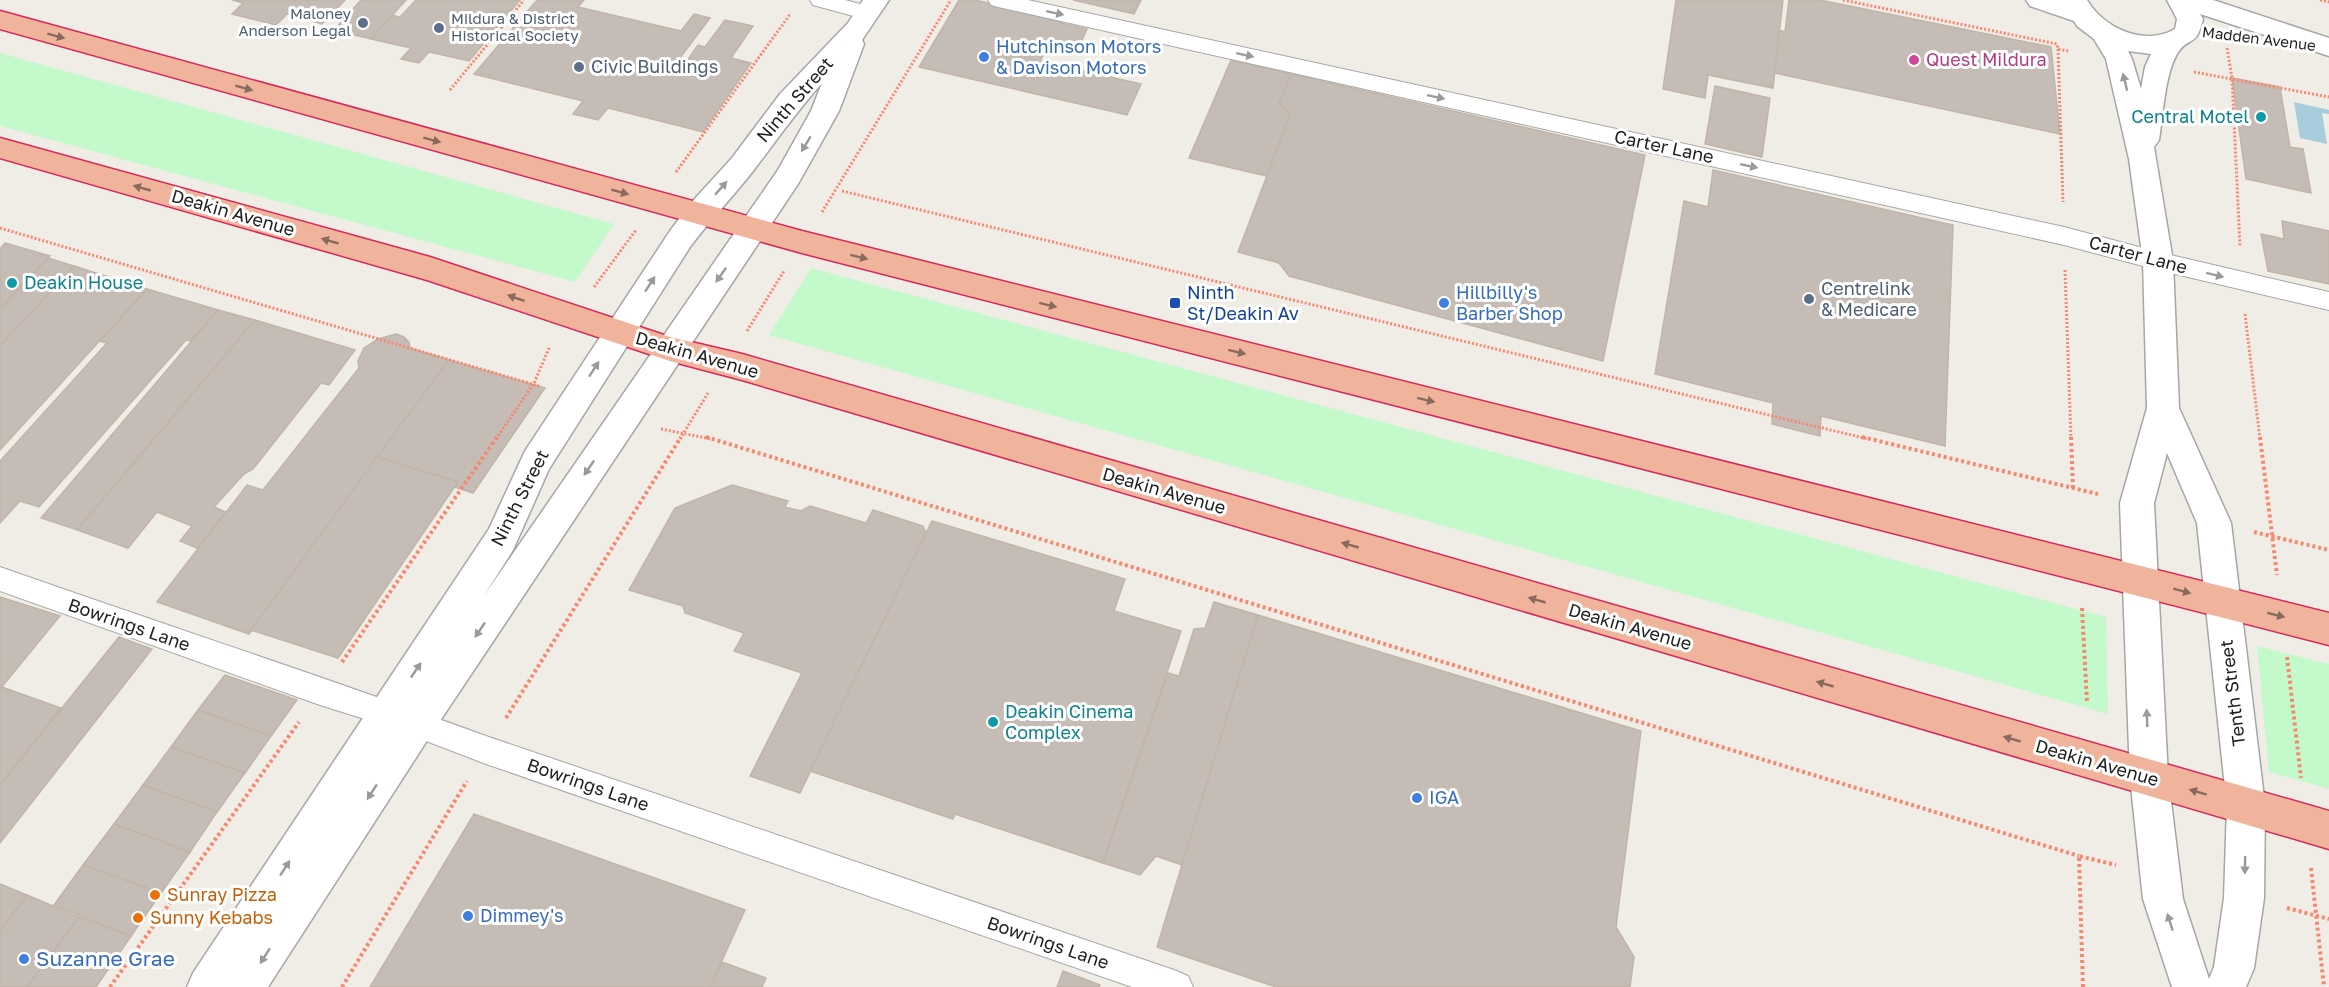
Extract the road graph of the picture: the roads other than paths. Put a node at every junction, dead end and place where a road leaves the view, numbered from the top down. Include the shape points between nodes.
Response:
1 (819, 0) edge
2 (998, 0) edge
3 (2039, 0) edge
4 (2180, 0) edge
5 (2185, 0) edge
6 (2077, 7) edge
7 (867, 14) edge
8 (0, 20) edge
9 (2104, 33) junction
10 (2179, 38) junction
11 (2329, 47) edge
12 (0, 148) edge
13 (2142, 159) junction
14 (700, 212) junction
15 (754, 227) junction
16 (2158, 261) junction
17 (2329, 301) edge
18 (618, 333) junction
19 (670, 349) junction
20 (2163, 408) junction
21 (0, 579) edge
22 (2142, 580) junction
23 (2223, 602) junction
24 (2329, 629) edge
25 (402, 718) junction
26 (2149, 777) junction
27 (2246, 806) junction
28 (2317, 827) edge
29 (207, 987) edge
30 (245, 987) edge
31 (1178, 987) edge
32 (2192, 987) edge
33 (2226, 987) edge

1 - 7 lane
2 -> 16 lane, Carter Lane via 2064,236
3 - 6 street
4 - 10 street via 2191,20
5 - 11 street, Madden Avenue
6 - 9 street, Tenth Street
14 -> 7 street, Ninth Street
7 -> 15 street, Ninth Street via 825,111
8 -> 14 highway
9 - 10 street, Tenth Street via 2137,45
13 -> 9 street, Tenth Street via 2119,58
10 - 11 street, Madden Avenue via 2224,35
10 - 13 street, Tenth Street via 2158,67
18 -> 12 highway, Deakin Avenue via 430,269
13 - 16 street, Tenth Street
14 - 15 highway
18 -> 14 street, Ninth Street
15 -> 19 street, Ninth Street
15 -> 22 highway
16 -> 17 lane, Carter Lane
16 - 20 street, Tenth Street
18 - 19 highway, Deakin Avenue
25 -> 18 street, Ninth Street via 501,539 536,461
19 -> 25 street, Ninth Street
26 -> 19 highway, Deakin Avenue
20 - 22 street, Tenth Street via 2137,503
20 - 23 street, Tenth Street via 2214,523
21 - 25 lane, Bowrings Lane
22 -> 23 highway
26 -> 22 street, Tenth Street
23 -> 24 highway
23 - 27 street, Tenth Street
29 -> 25 street, Ninth Street
25 -> 30 street, Ninth Street
25 - 31 lane, Bowrings Lane
27 -> 26 highway, Deakin Avenue
32 -> 26 street, Tenth Street via 2163,899
27 - 28 highway, Deakin Avenue
27 -> 33 street, Tenth Street via 2244,898 2234,968

